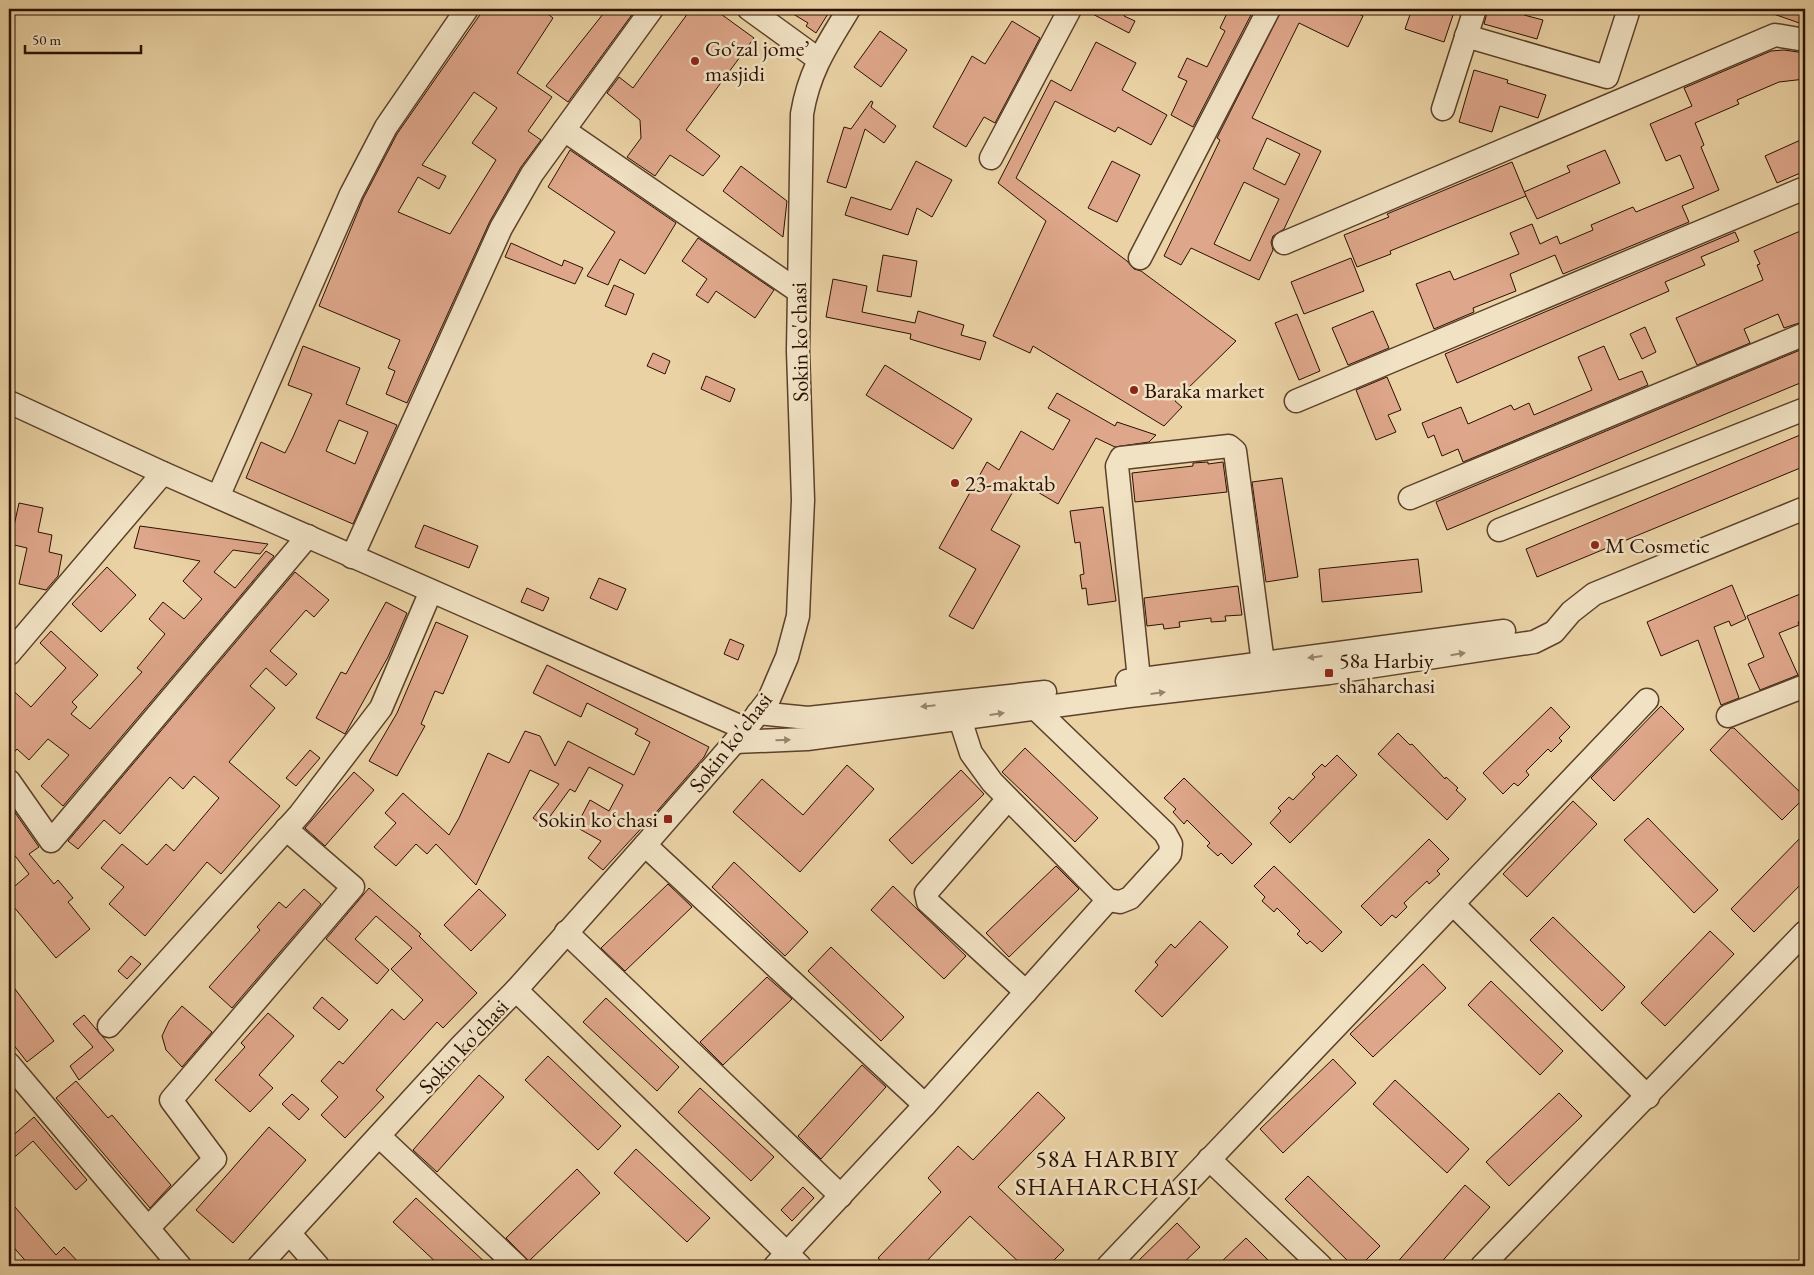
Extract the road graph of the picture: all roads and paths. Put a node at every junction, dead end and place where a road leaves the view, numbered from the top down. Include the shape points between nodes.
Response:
1 (467, 9) edge
2 (652, 9) edge
3 (749, 9) edge
4 (849, 9) edge
5 (1070, 9) edge
6 (1269, 9) edge
7 (1474, 9) edge
8 (1629, 9) edge
9 (1466, 36) junction
10 (1805, 40) edge
11 (818, 59) junction
12 (1443, 109) dead end
13 (564, 130) junction
14 (992, 158) dead end
15 (1805, 188) edge
16 (1284, 243) dead end
17 (1140, 258) dead end
18 (798, 291) junction
19 (1805, 334) edge
20 (1296, 401) dead end
21 (9, 402) edge
22 (1805, 408) edge
23 (162, 473) junction
24 (218, 497) junction
25 (1410, 498) dead end
26 (1805, 508) edge
27 (1499, 530) dead end
28 (308, 536) junction
29 (352, 557) junction
30 (431, 591) junction
31 (1554, 632) junction
32 (9, 654) edge
33 (1263, 663) junction
34 (1139, 679) junction
35 (1805, 686) edge
36 (1647, 700) dead end
37 (1036, 709) junction
38 (1728, 716) dead end
39 (960, 719) junction
40 (746, 728) junction
41 (9, 781) edge
42 (1008, 799) junction
43 (286, 828) junction
44 (645, 845) junction
45 (1108, 900) junction
46 (1454, 905) junction
47 (566, 932) junction
48 (1805, 932) edge
49 (516, 990) junction
50 (1026, 992) junction
51 (109, 1026) dead end
52 (9, 1064) edge
53 (1648, 1097) junction
54 (925, 1105) junction
55 (379, 1136) junction
56 (1209, 1159) junction
57 (840, 1196) junction
58 (148, 1228) junction
59 (290, 1234) junction
60 (788, 1262) edge
61 (180, 1266) edge
62 (259, 1266) edge
63 (318, 1266) edge
64 (518, 1266) edge
65 (1108, 1266) edge
66 (1321, 1266) edge
67 (1482, 1266) edge

1 - 24 street via 386,127 350,194
2 - 13 street
3 - 11 street
4 - 11 street, Sokin ko'chasi
5 - 14 street
6 - 17 street
7 - 9 street
8 - 9 street via 1607,77
9 - 12 street
10 - 16 street via 1774,35
11 - 18 street, Sokin ko'chasi via 802,114
13 - 18 street
13 - 29 street via 532,174 501,228
15 - 20 street
18 - 40 street, Sokin ko'chasi via 803,500 798,616 787,657 769,699
19 - 25 street
21 - 23 street
22 - 27 street
23 - 24 street
23 - 32 street
24 - 28 street
26 - 31 street via 1594,594 1571,612
28 - 29 street
28 - 41 street via 51,841
29 - 30 street
30 - 40 street
30 - 43 street via 382,708
31 -> 33 street via 1529,628
37 -> 31 street via 1365,668 1534,642
33 - 34 street
33 - 34 street via 1235,450 1229,446 1122,458 1117,466
34 -> 40 street
35 - 38 street
36 - 46 street
39 -> 37 street
37 - 45 street via 1165,833 1171,844 1170,854 1130,898 1120,902
40 -> 39 street via 807,739
39 - 42 street via 970,752
40 - 44 street, Sokin ko'chasi
42 - 45 street
42 - 50 street via 926,893 928,902
43 - 51 street
43 - 58 street via 353,887 170,1100 215,1159
44 - 47 street, Sokin ko'chasi
44 - 54 street
45 - 50 street
46 - 53 street
46 - 56 street
47 - 49 street, Sokin ko'chasi
47 - 57 street
48 - 53 street
49 - 55 street, Sokin ko'chasi
49 - 60 street
50 - 54 street
52 - 58 street
53 - 67 street
54 - 57 street
55 - 59 street, Sokin ko'chasi
55 - 64 street
56 - 65 street
56 - 66 street
57 - 60 street
58 - 61 street
59 - 62 street, Sokin ko'chasi
59 - 63 street

